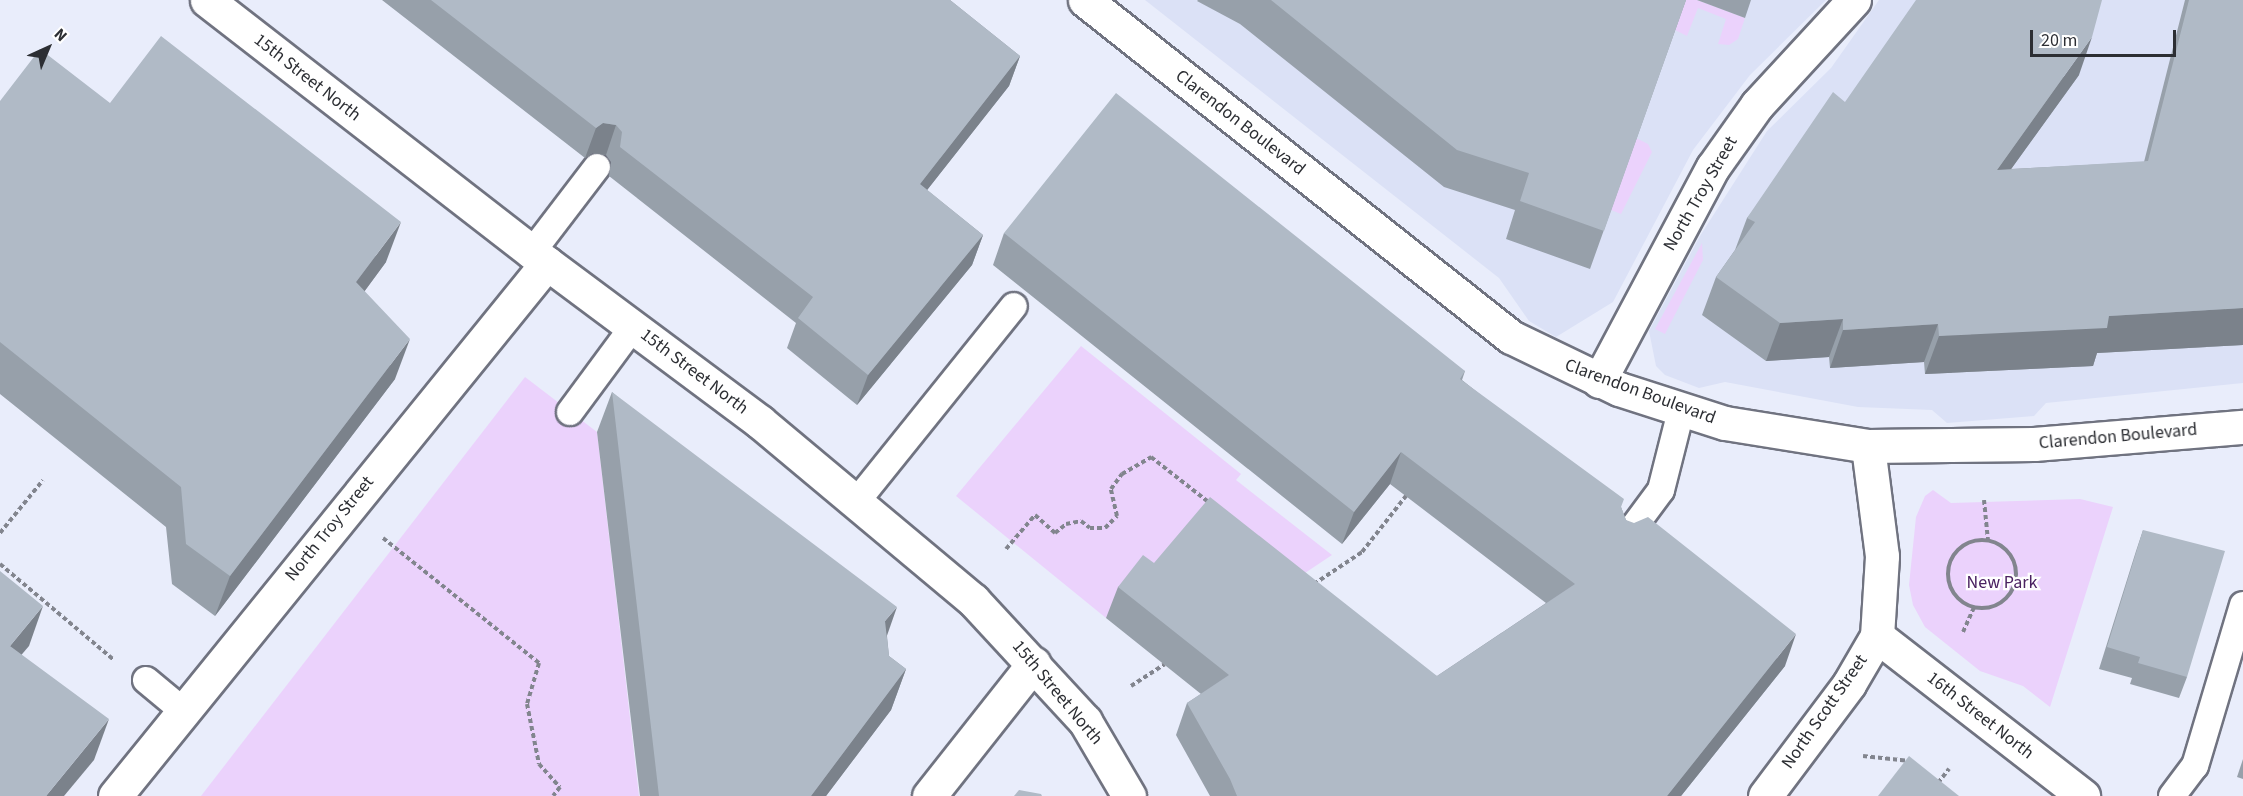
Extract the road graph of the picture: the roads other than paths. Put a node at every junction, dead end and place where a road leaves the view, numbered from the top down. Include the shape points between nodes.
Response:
1 (207, 0) edge
2 (1085, 0) edge
3 (1854, 0) edge
4 (597, 167) dead end
5 (540, 258) junction
6 (1014, 306) dead end
7 (633, 327) junction
8 (1599, 381) junction
9 (1681, 411) junction
10 (570, 412) dead end
11 (2243, 427) edge
12 (1868, 446) junction
13 (857, 501) junction
14 (1624, 540) edge
15 (2243, 605) edge
16 (1877, 636) junction
17 (1034, 663) junction
18 (146, 680) dead end
19 (182, 710) junction
20 (115, 796) edge
21 (929, 796) edge
22 (1129, 796) edge
23 (1765, 796) edge
24 (2083, 796) edge
25 (2172, 796) edge

1 - 5 street, 15th Street North
2 - 8 street, Clarendon Boulevard via 1511,338
3 - 8 street, North Troy Street via 1764,97 1713,167
4 - 5 lane
5 - 7 street, 15th Street North
5 - 19 street, North Troy Street
6 - 13 lane
7 - 10 lane
7 - 13 street, 15th Street North
8 - 9 street, Clarendon Boulevard
9 - 12 street, Clarendon Boulevard via 1784,436
9 - 14 lane via 1661,490
11 - 12 street, Clarendon Boulevard via 2011,445
12 - 16 street, North Scott Street via 1882,556
13 - 17 street, 15th Street North via 973,600
15 - 25 lane via 2195,766
16 - 23 street, North Scott Street via 1849,684
16 - 24 street, 16th Street North
17 - 21 street
17 - 22 street, 15th Street North via 1085,721
18 - 19 lane
19 - 20 street, North Troy Street

